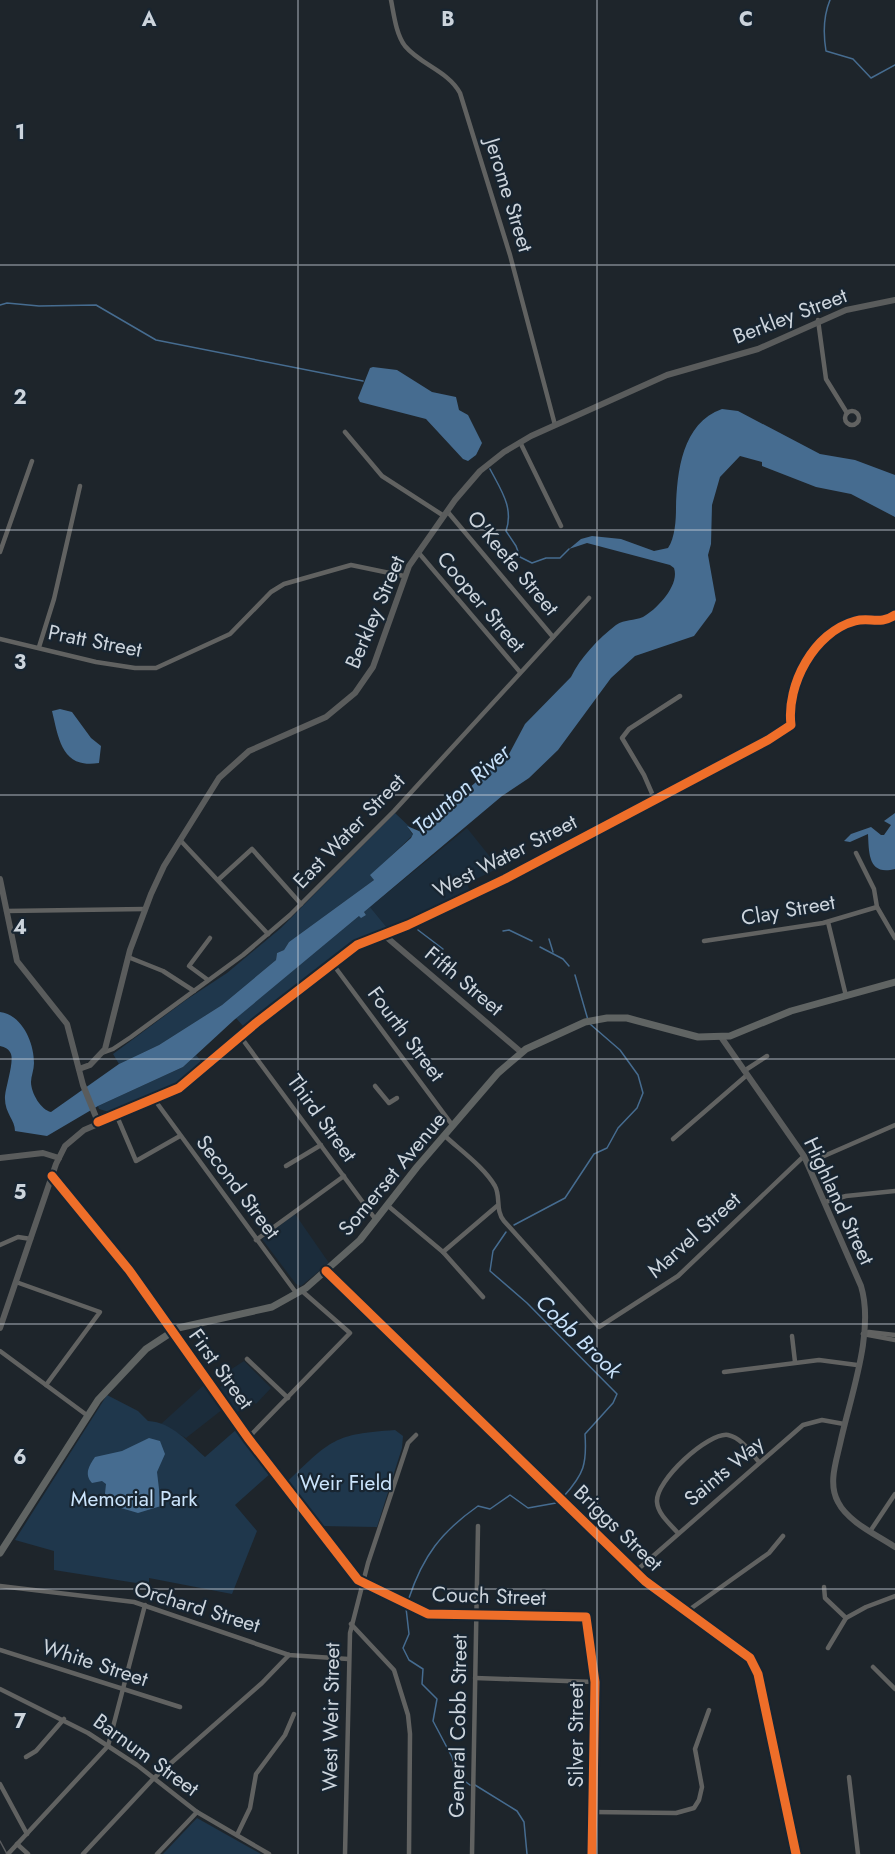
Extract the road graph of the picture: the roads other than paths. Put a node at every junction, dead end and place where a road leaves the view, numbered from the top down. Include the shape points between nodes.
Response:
1 (391, 0) edge
2 (895, 300) edge
3 (818, 320) junction
4 (847, 412) dead end
5 (555, 425) junction
6 (345, 432) dead end
7 (520, 442) junction
8 (32, 461) dead end
9 (80, 486) dead end
10 (446, 514) junction
11 (561, 526) dead end
12 (0, 552) edge
13 (418, 552) junction
14 (404, 576) junction
15 (589, 598) dead end
16 (895, 615) edge
17 (553, 637) junction
18 (0, 639) edge
19 (39, 647) junction
20 (520, 672) junction
21 (680, 696) dead end
22 (654, 798) junction
23 (180, 840) junction
24 (856, 853) dead end
25 (0, 879) edge
26 (218, 880) junction
27 (301, 904) junction
28 (877, 907) junction
29 (145, 909) junction
30 (6, 911) junction
31 (828, 922) junction
32 (268, 934) junction
33 (384, 935) junction
34 (210, 938) dead end
35 (895, 938) edge
36 (704, 941) dead end
37 (128, 957) junction
38 (332, 963) junction
39 (208, 980) junction
40 (895, 982) edge
41 (194, 991) junction
42 (846, 996) junction
43 (240, 1036) junction
44 (721, 1037) junction
45 (521, 1052) junction
46 (100, 1055) junction
47 (767, 1056) dead end
48 (79, 1066) junction
49 (746, 1073) junction
50 (375, 1086) dead end
51 (397, 1098) dead end
52 (154, 1099) junction
53 (116, 1114) junction
54 (98, 1122) junction
55 (453, 1125) junction
56 (895, 1125) edge
57 (180, 1136) junction
58 (445, 1136) junction
59 (673, 1139) dead end
60 (321, 1145) junction
61 (804, 1156) junction
62 (0, 1158) edge
63 (59, 1158) junction
64 (808, 1163) junction
65 (286, 1166) dead end
66 (52, 1176) junction
67 (344, 1176) junction
68 (895, 1191) edge
69 (825, 1202) junction
70 (387, 1205) junction
71 (497, 1206) junction
72 (376, 1220) junction
73 (31, 1239) junction
74 (256, 1240) junction
75 (0, 1245) edge
76 (443, 1252) junction
77 (326, 1271) junction
78 (16, 1282) junction
79 (299, 1293) junction
80 (483, 1297) dead end
81 (0, 1328) edge
82 (171, 1331) junction
83 (863, 1334) junction
84 (895, 1335) edge
85 (792, 1336) dead end
86 (895, 1340) edge
87 (0, 1351) edge
88 (247, 1359) dead end
89 (795, 1362) junction
90 (857, 1365) junction
91 (724, 1372) dead end
92 (46, 1385) junction
93 (288, 1398) junction
94 (88, 1416) junction
95 (844, 1424) junction
96 (416, 1434) dead end
97 (248, 1438) junction
98 (759, 1462) junction
99 (895, 1494) edge
100 (478, 1526) dead end
101 (871, 1530) junction
102 (677, 1532) junction
103 (783, 1536) dead end
104 (895, 1547) edge
105 (0, 1553) edge
106 (636, 1571) junction
107 (362, 1582) junction
108 (0, 1586) edge
109 (824, 1587) dead end
110 (895, 1596) edge
111 (145, 1605) junction
112 (686, 1612) junction
113 (476, 1616) junction
114 (586, 1617) joint
115 (846, 1618) junction
116 (351, 1624) junction
117 (828, 1648) dead end
118 (0, 1650) edge
119 (289, 1655) junction
120 (348, 1659) junction
121 (873, 1667) dead end
122 (475, 1678) junction
123 (595, 1682) junction
124 (0, 1689) edge
125 (123, 1689) junction
126 (895, 1689) edge
127 (180, 1707) dead end
128 (710, 1710) dead end
129 (294, 1714) dead end
130 (64, 1719) junction
131 (108, 1746) junction
132 (26, 1757) dead end
133 (849, 1778) dead end
134 (154, 1779) junction
135 (0, 1784) edge
136 (197, 1812) junction
137 (593, 1812) junction
138 (27, 1834) junction
139 (237, 1835) junction
140 (17, 1844) junction
141 (8, 1854) edge
142 (28, 1854) edge
143 (83, 1854) edge
144 (157, 1854) edge
145 (269, 1854) edge
146 (345, 1854) edge
147 (409, 1854) edge
148 (472, 1854) edge
149 (592, 1854) edge
150 (796, 1854) edge
151 (858, 1854) edge

1 - 5 street, Jerome Street via 406,46 450,80 460,93 518,281
2 - 3 street, Berkley Street via 852,308
3 - 4 street via 826,379
3 - 5 street, Berkley Street via 758,349 674,372
5 - 7 street, Berkley Street
6 - 10 street, O'Keefe Street via 382,476
7 - 10 street, Berkley Street via 480,471
7 - 11 street
8 - 12 street
9 - 19 street
10 - 13 street, Berkley Street
10 - 17 street, O'Keefe Street
13 - 14 street, Berkley Street
13 - 20 street, Cooper Street
14 - 19 street, Pratt Street via 351,565 286,583 268,595 230,634 156,668 116,665
14 - 23 street, Berkley Street via 373,667 355,693 326,717 255,747 232,764
15 - 17 street, East Water Street
16 - 22 street, West Water Street via 889,620 856,620 828,634 814,650 795,686 789,705 791,725
17 - 20 street, East Water Street
18 - 19 street, Pratt Street
20 - 27 street, East Water Street via 394,811
21 - 22 street via 629,729 622,738
22 - 33 street, West Water Street via 505,879
23 - 26 street
23 - 29 street, Berkley Street
24 - 28 street via 874,889
25 - 30 street
26 - 27 street via 252,849
26 - 32 street
27 - 32 street, East Water Street
28 - 31 street, Clay Street
28 - 35 street
29 - 30 street
29 - 37 street, Berkley Street
30 - 48 street via 17,962 63,1017
31 - 36 street, Clay Street
31 - 42 street
32 - 39 street, East Water Street
33 - 38 street, West Water Street via 360,944
33 - 45 street, Fifth Street
34 - 39 street via 189,966
37 - 41 street via 163,971
37 - 46 street, Berkley Street
38 - 43 street, West Water Street
38 - 55 street, Fourth Street
39 - 41 street, East Water Street
40 - 42 main road, Somerset Avenue
41 - 46 street, East Water Street via 116,1048
42 - 44 main road, Somerset Avenue
43 - 52 street, West Water Street via 179,1088
43 - 60 street, Third Street
44 - 45 main road, Somerset Avenue via 698,1037 627,1018 588,1021
44 - 49 street, Highland Street
45 - 55 main road, Somerset Avenue
46 - 48 street, East Water Street via 86,1067
47 - 49 street
48 - 54 street
49 - 59 street
49 - 61 street, Highland Street
50 - 51 street via 389,1103
52 - 53 street, West Water Street
52 - 57 street, Second Street
53 - 54 street, West Water Street
53 - 57 street via 136,1161
54 - 63 street, West Water Street via 72,1139
55 - 58 main road, Somerset Avenue
56 - 64 street
57 - 74 street, Second Street
58 - 70 main road, Somerset Avenue
58 - 71 street via 494,1184
60 - 65 street
60 - 67 street, Third Street
61 - 64 street, Highland Street
61 - 71 street, Marvel Street via 678,1276 598,1327 504,1221
62 - 63 street via 43,1153
63 - 66 street, West Water Street
64 - 69 street, Highland Street
66 - 73 street, West Water Street
66 - 82 street, First Street via 132,1274
67 - 72 street, Third Street
67 - 74 street
68 - 69 street
69 - 83 street, Highland Street via 861,1286
70 - 72 main road, Somerset Avenue
70 - 76 street
71 - 76 street
72 - 77 main road, Somerset Avenue
73 - 75 street via 19,1237
73 - 78 street, West Water Street
74 - 79 street, Second Street
76 - 80 street
77 - 79 main road, Somerset Avenue
77 - 106 street, Briggs Street
78 - 81 street, West Water Street
78 - 92 street via 100,1312
79 - 82 main road, Somerset Avenue via 261,1310
79 - 93 street, Second Street via 350,1333
82 - 94 main road, Somerset Avenue via 153,1342 122,1372
82 - 97 street, First Street
83 - 84 street
83 - 86 street
83 - 90 street, Highland Street
85 - 89 street
87 - 92 street
88 - 93 street
89 - 90 street via 819,1360
89 - 91 street
90 - 95 street, Highland Street
92 - 94 street
93 - 97 street
94 - 105 main road, Somerset Avenue
95 - 98 street, Saints Way via 807,1422
95 - 101 street, Highland Street via 834,1490 844,1510
96 - 107 street, West Weir Street via 408,1443
97 - 107 street, First Street
98 - 102 street, Saints Way
98 - 102 street via 729,1435 715,1436 700,1446 664,1480 657,1493 660,1512
99 - 101 street
100 - 113 street, General Cobb Street
101 - 104 street, Highland Street
102 - 106 street, Saints Way
103 - 112 street via 769,1553
106 - 112 street, Briggs Street
107 - 113 street, Couch Street via 428,1614
107 - 116 street, West Weir Street
108 - 111 street, Orchard Street
109 - 115 street via 825,1598
110 - 115 street
111 - 119 street, Orchard Street
111 - 125 street
112 - 150 street, Briggs Street via 742,1650 756,1669
113 - 114 street, Couch Street
113 - 122 street, General Cobb Street
114 - 123 street, Silver Street
115 - 117 street
116 - 120 street, West Weir Street
116 - 147 street via 394,1670 408,1715
118 - 125 street, White Street
119 - 120 street, Orchard Street
119 - 134 street
120 - 146 street, West Weir Street
121 - 126 street
122 - 123 street
122 - 148 street, General Cobb Street
123 - 137 street, Silver Street
124 - 130 street, Barnum Street
125 - 127 street, White Street
125 - 131 street
128 - 137 street via 695,1744 702,1786 694,1808 676,1813
129 - 139 street via 289,1728 256,1774 250,1808
130 - 131 street, Barnum Street
130 - 132 street
131 - 134 street, Barnum Street
131 - 138 street
133 - 151 street
134 - 136 street, Barnum Street
134 - 143 street
135 - 138 street
136 - 139 street, Barnum Street
136 - 144 street
137 - 149 street, Silver Street
138 - 140 street
139 - 145 street, Barnum Street
140 - 141 street
140 - 142 street

